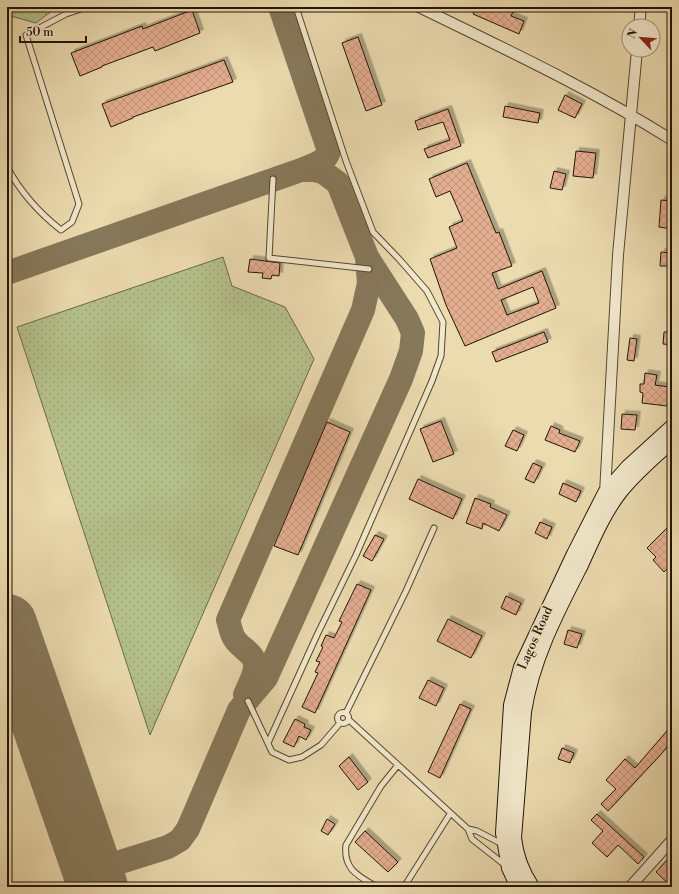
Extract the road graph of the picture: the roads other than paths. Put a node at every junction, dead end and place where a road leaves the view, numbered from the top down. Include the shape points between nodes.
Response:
1 (87, 7) edge
2 (296, 7) edge
3 (419, 7) edge
4 (641, 7) edge
5 (640, 18) edge
6 (636, 58) edge
7 (630, 113) junction
8 (672, 140) edge
9 (7, 167) edge
10 (273, 179) dead end
11 (369, 269) dead end
12 (672, 427) edge
13 (672, 441) edge
14 (605, 493) junction
15 (434, 528) dead end
16 (248, 701) dead end
17 (346, 713) junction
18 (349, 720) junction
19 (340, 723) junction
20 (268, 743) junction
21 (398, 765) junction
22 (450, 814) junction
23 (468, 829) junction
24 (672, 840) edge
25 (505, 845) junction
26 (509, 868) junction
27 (377, 887) edge
28 (404, 887) edge
29 (518, 887) edge
30 (532, 887) edge
31 (630, 887) edge

1 - 9 lane via 66,14 26,35 79,204 72,222 61,230 43,216 18,189
2 - 20 lane via 346,161 373,232 399,258 426,292 443,322 441,356 432,381 356,555
3 - 7 street
4 - 5 street
6 - 7 street
7 - 8 street
7 - 14 street via 618,255
10 - 11 lane via 269,258
12 - 14 main road, Lagos Road
13 - 30 main road, Lagos Road via 636,475 613,502 594,536 534,666 524,712 514,838 520,864
14 - 25 main road, Lagos Road via 540,624 515,686 511,705 502,833
15 - 17 lane
16 - 20 lane
17 - 18 lane
17 - 19 lane via 339,714
18 - 19 lane via 345,724
18 - 21 lane
19 - 20 lane via 320,745 302,757 289,760 272,752
21 - 22 lane
21 - 27 lane via 381,786 346,845 345,856 348,866
22 - 23 lane
22 - 28 lane
23 - 25 lane
23 - 26 lane via 472,839
24 - 31 street
25 - 26 main road, Lagos Road
26 - 29 main road, Lagos Road

